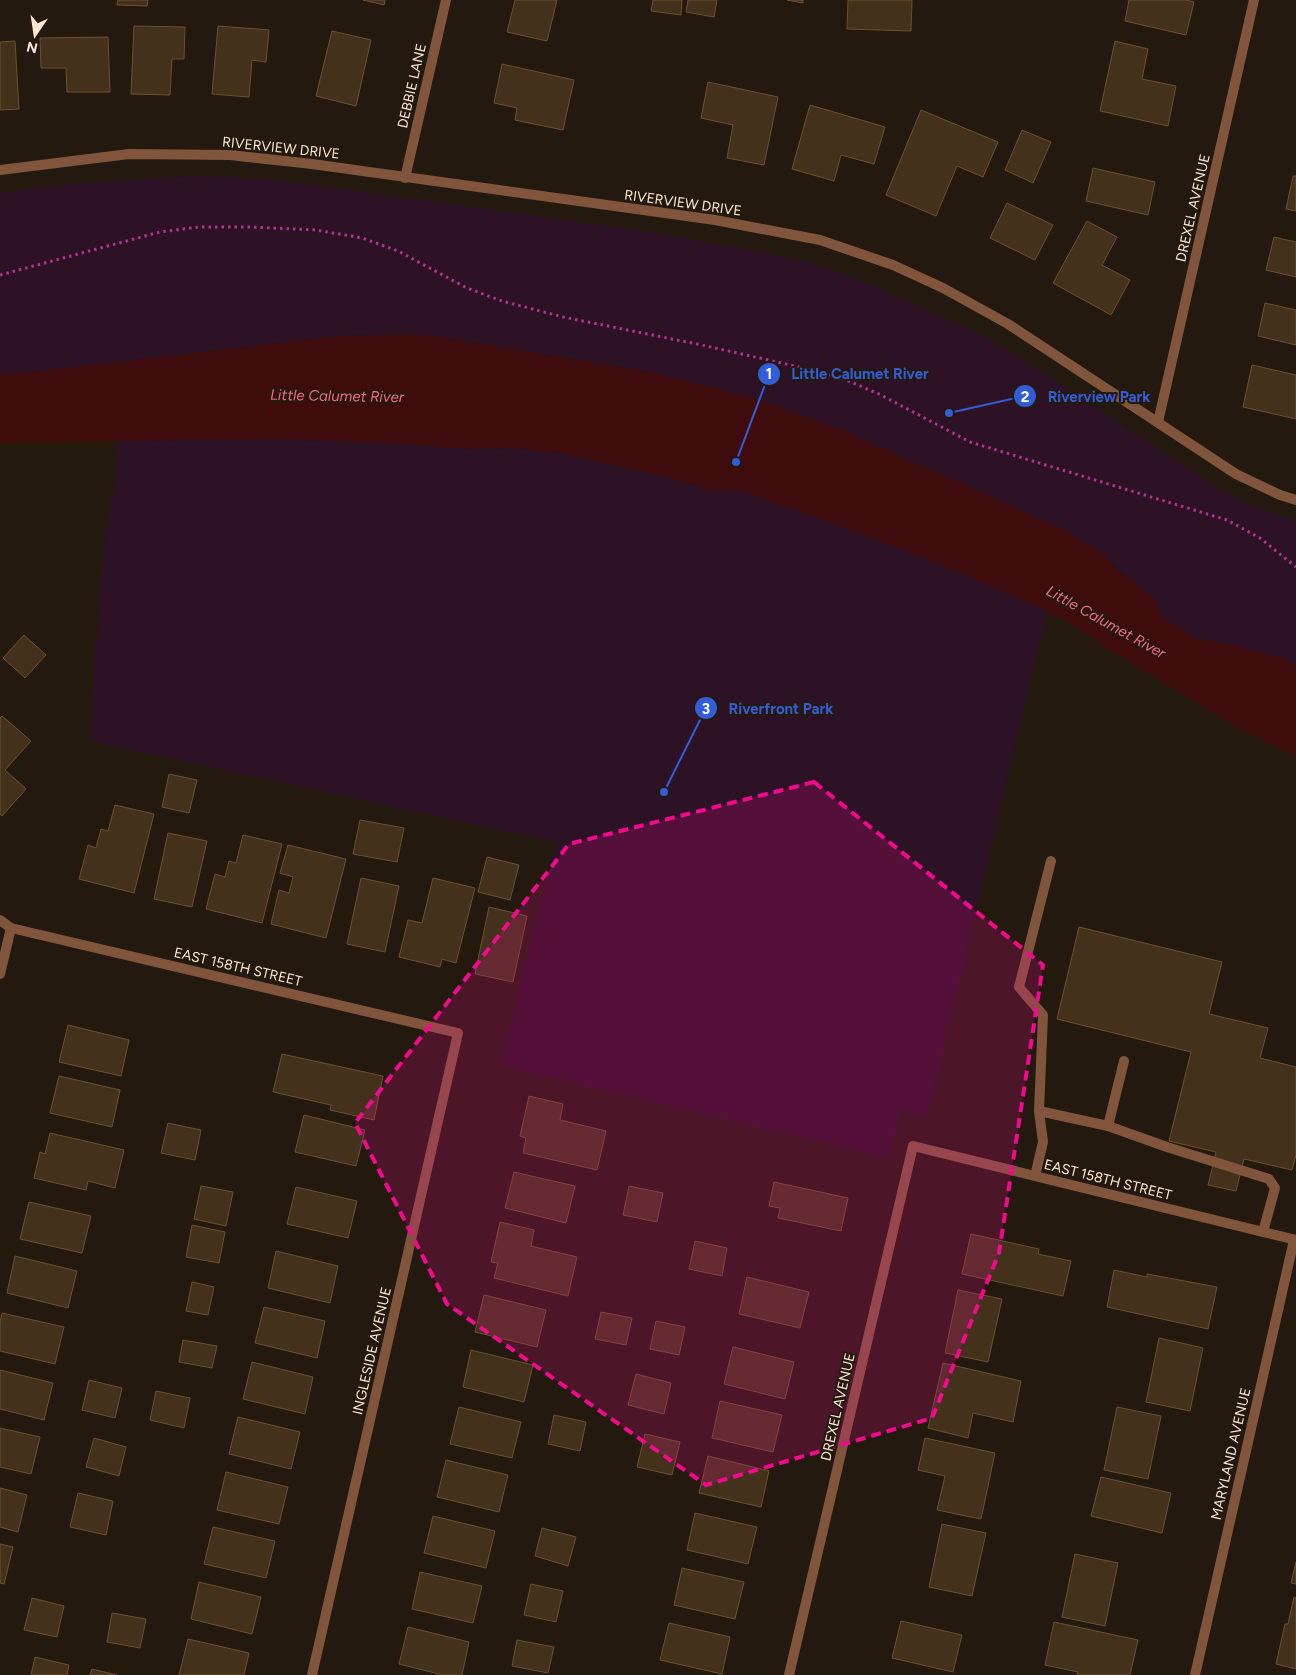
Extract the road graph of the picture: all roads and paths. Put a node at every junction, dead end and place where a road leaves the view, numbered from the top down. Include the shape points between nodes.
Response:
1 (446, 0) edge
2 (1254, 0) edge
3 (0, 170) edge
4 (405, 178) junction
5 (0, 275) edge
6 (1158, 422) junction
7 (1296, 500) edge
8 (1296, 568) edge
9 (1051, 861) dead end
10 (0, 920) edge
11 (11, 928) junction
12 (0, 974) edge
13 (458, 1033) joint
14 (1124, 1061) dead end
15 (1039, 1111) junction
16 (1108, 1126) junction
17 (913, 1146) joint
18 (1035, 1176) junction
19 (1263, 1232) junction
20 (1295, 1240) edge
21 (312, 1675) edge
22 (789, 1675) edge
23 (1195, 1675) edge

1 - 4 street, DEBBIE LANE
2 - 6 street, DREXEL AVENUE
3 - 4 street, RIVERVIEW DRIVE via 129,154 230,155
4 - 6 street, RIVERVIEW DRIVE via 715,220 820,240 943,288 1008,324
5 - 8 path via 160,232 199,226 316,230 362,238 398,251 467,288 502,301 563,318 844,379 970,442 1228,520 1260,538
6 - 7 street, RIVERVIEW DRIVE via 1236,474
9 - 15 street via 1019,987 1043,1014
10 - 11 street
11 - 12 street
11 - 13 street, EAST 158TH STREET
13 - 21 street, INGLESIDE AVENUE
14 - 16 street
15 - 16 street
15 - 18 street via 1043,1142
16 - 19 street via 1167,1148 1270,1179 1274,1188
17 - 18 street, EAST 158TH STREET
17 - 22 street, DREXEL AVENUE
18 - 19 street, EAST 158TH STREET
19 - 20 street, EAST 158TH STREET
20 - 23 street, MARYLAND AVENUE

